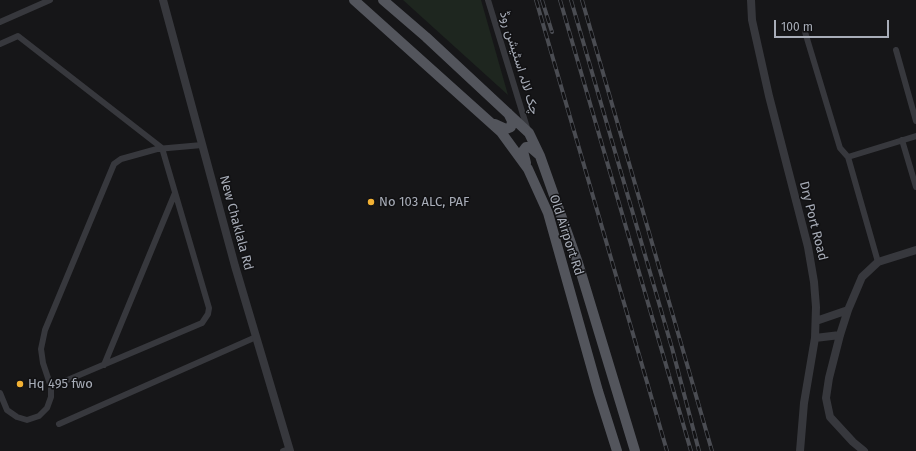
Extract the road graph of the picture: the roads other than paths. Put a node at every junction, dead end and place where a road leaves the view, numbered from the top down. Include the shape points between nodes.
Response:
1 (50, 0) edge
2 (163, 0) edge
3 (354, 0) edge
4 (383, 0) edge
5 (488, 0) edge
6 (751, 0) edge
7 (0, 22) edge
8 (805, 32) dead end
9 (0, 44) edge
10 (896, 50) dead end
11 (507, 112) junction
12 (489, 121) junction
13 (916, 121) edge
14 (529, 133) junction
15 (916, 136) edge
16 (902, 140) junction
17 (202, 145) junction
18 (162, 148) junction
19 (540, 156) junction
20 (848, 157) junction
21 (528, 169) junction
22 (916, 187) edge
23 (175, 193) junction
24 (916, 250) edge
25 (878, 262) junction
26 (848, 310) junction
27 (816, 321) junction
28 (840, 335) junction
29 (256, 338) junction
30 (815, 338) junction
31 (104, 365) junction
32 (51, 387) junction
33 (0, 394) edge
34 (59, 424) dead end
35 (287, 450) edge
36 (617, 451) edge
37 (635, 451) edge
38 (800, 451) edge
39 (864, 451) edge

1 - 7 street
2 - 17 street, New Chaklala Rd
3 - 12 main road, Old Airport Rd
4 - 11 main road, Old Airport Rd
5 - 14 street, چک لالہ اسٹیشن روڈ
6 - 27 street, Dry Port Road via 752,20 808,247 814,282
8 - 20 street via 840,148
9 - 18 street via 18,36
10 - 13 street
11 - 12 main road via 512,120 511,127 502,128
11 - 14 main road, Old Airport Rd
12 - 21 main road, Old Airport Rd via 506,138
14 - 19 main road, Old Airport Rd
15 - 16 street
16 - 20 street
16 - 22 street
17 - 18 street
17 - 29 street, New Chaklala Rd
18 - 23 street
18 - 32 street via 121,159 114,164 45,330 41,349
19 - 21 main road via 530,147 526,147 523,151
19 - 37 main road, Old Airport Rd via 578,262
20 - 25 street
21 - 36 main road, Old Airport Rd via 548,213
23 - 31 street
23 - 31 street via 209,308 208,314 202,323
24 - 25 street
25 - 26 street via 862,277
26 - 27 street
26 - 28 street
27 - 30 street, Dry Port Road
28 - 30 street
28 - 39 street via 826,398 830,417
29 - 34 street
29 - 35 street, New Chaklala Rd
30 - 38 street, Dry Port Road via 804,403
31 - 32 street
32 - 33 street via 47,408 39,416 27,420 7,410

